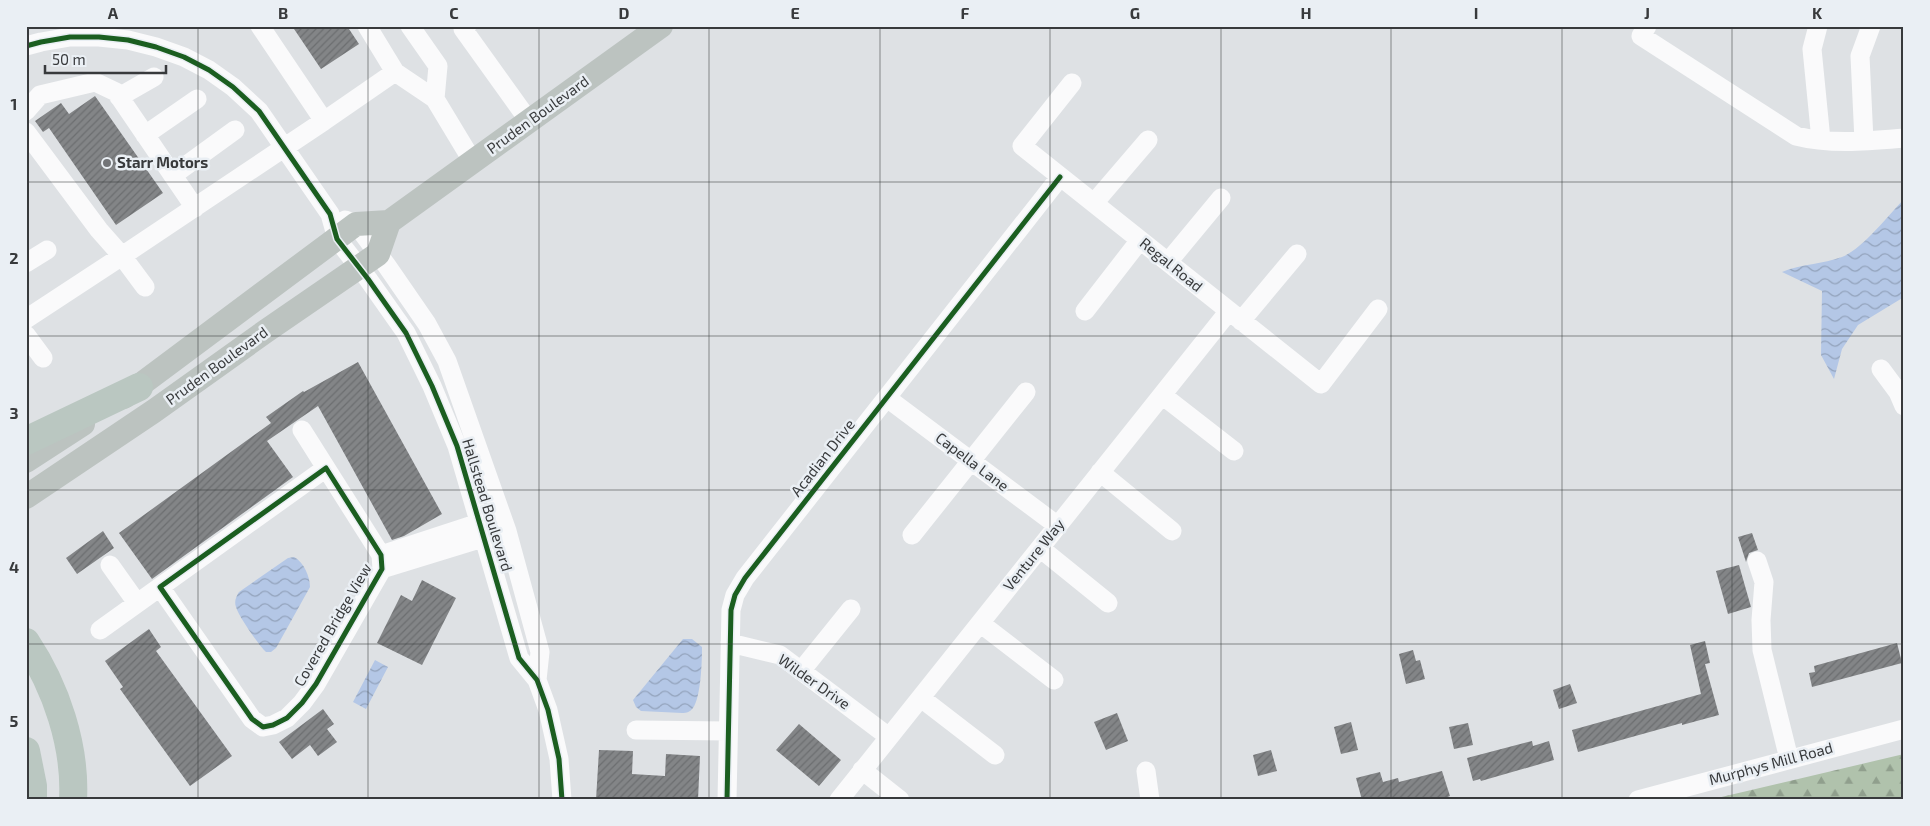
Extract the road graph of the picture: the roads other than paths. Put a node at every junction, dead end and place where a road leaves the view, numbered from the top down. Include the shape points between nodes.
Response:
1 (260, 26) edge
2 (367, 26) edge
3 (410, 26) edge
4 (467, 26) edge
5 (661, 26) edge
6 (1647, 26) edge
7 (1818, 26) edge
8 (1871, 26) edge
9 (99, 32) edge
10 (26, 46) edge
11 (395, 72) junction
12 (154, 77) dead end
13 (1072, 83) dead end
14 (119, 96) junction
15 (197, 99) dead end
16 (435, 99) junction
17 (26, 111) edge
18 (324, 121) junction
19 (529, 121) junction
20 (235, 130) dead end
21 (26, 132) edge
22 (145, 135) junction
23 (1904, 138) edge
24 (1148, 140) dead end
25 (1822, 140) junction
26 (1864, 141) junction
27 (285, 147) junction
28 (473, 162) junction
29 (173, 175) junction
30 (1060, 176) junction
31 (1221, 198) dead end
32 (1094, 203) junction
33 (195, 208) junction
34 (330, 214) junction
35 (389, 222) junction
36 (356, 224) junction
37 (337, 239) junction
38 (1140, 240) junction
39 (47, 250) dead end
40 (1297, 254) dead end
41 (122, 256) junction
42 (369, 261) junction
43 (1168, 262) junction
44 (26, 263) edge
45 (145, 287) dead end
46 (1378, 309) dead end
47 (1084, 311) dead end
48 (1235, 316) junction
49 (26, 319) edge
50 (26, 335) edge
51 (43, 358) dead end
52 (1881, 369) dead end
53 (139, 387) junction
54 (1026, 392) dead end
55 (1162, 395) junction
56 (886, 398) junction
57 (1904, 406) edge
58 (302, 430) dead end
59 (26, 441) edge
60 (1234, 451) dead end
61 (26, 461) edge
62 (971, 461) junction
63 (326, 468) junction
64 (1100, 472) junction
65 (26, 497) edge
66 (505, 523) junction
67 (1058, 526) junction
68 (481, 530) junction
69 (1172, 530) dead end
70 (912, 536) dead end
71 (1040, 548) junction
72 (1757, 561) dead end
73 (381, 562) junction
74 (110, 565) dead end
75 (160, 588) junction
76 (138, 603) junction
77 (1108, 603) dead end
78 (852, 609) dead end
79 (980, 623) junction
80 (100, 630) dead end
81 (26, 642) edge
82 (730, 643) junction
83 (801, 671) junction
84 (538, 680) junction
85 (1054, 680) dead end
86 (921, 698) junction
87 (1904, 729) edge
88 (636, 730) dead end
89 (728, 731) junction
90 (890, 737) junction
91 (26, 751) edge
92 (995, 755) dead end
93 (1789, 759) junction
94 (862, 770) junction
95 (1146, 771) dead end
96 (1701, 791) edge
97 (33, 800) edge
98 (73, 800) edge
99 (562, 800) edge
100 (727, 800) edge
101 (839, 800) edge
102 (900, 800) edge
103 (1150, 800) edge
104 (1638, 800) edge

1 - 18 street
2 - 11 street
3 - 16 street via 438,66
4 - 19 street via 463,29
5 - 19 main road, Pruden Boulevard
6 - 25 street via 1641,36 1796,136
7 - 25 street via 1812,48
8 - 26 street via 1860,56
9 - 10 street
9 - 27 street via 156,47 209,70 259,111
11 - 16 street
11 - 18 street
12 - 14 street
13 - 30 street, Regal Road via 1022,146
14 - 17 street via 95,82 40,95
14 - 22 street
15 - 22 street
16 - 28 street
18 - 27 street
19 - 28 main road, Pruden Boulevard
20 - 29 street
21 - 41 street
22 - 29 street
23 - 26 street
24 - 32 street
25 - 26 street
27 - 33 street
27 - 34 street
28 - 35 main road, Pruden Boulevard
29 - 33 street
30 - 32 street, Regal Road
30 - 56 street, Acadian Drive
31 - 43 street
32 - 38 street, Regal Road
33 - 41 street
34 - 36 street
34 - 37 street
35 - 36 main road
35 - 42 main road
36 - 37 main road, Pruden Boulevard
36 - 42 street
37 - 42 street, Hallstead Boulevard
37 - 53 main road, Pruden Boulevard
38 - 43 street, Regal Road
38 - 47 street
39 - 44 street
40 - 48 street, Venture Way
41 - 45 street
41 - 49 street
42 - 65 main road, Pruden Boulevard
42 - 66 street, Hallstead Boulevard via 427,324 447,361
42 - 68 street, Hallstead Boulevard via 432,386 458,446
43 - 48 street, Regal Road
46 - 48 street, Regal Road via 1321,384
48 - 55 street, Venture Way
50 - 51 street
52 - 57 street
53 - 59 highway
53 - 61 main road, Pruden Boulevard
54 - 62 street
55 - 60 street
55 - 64 street, Venture Way
56 - 62 street, Capella Lane
56 - 82 street, Acadian Drive via 745,578 731,610
58 - 63 street, Covered Bridge View
62 - 67 street, Capella Lane
62 - 70 street
63 - 73 street, Covered Bridge View
63 - 75 street
64 - 67 street, Venture Way
64 - 69 street
66 - 68 street, Covered Bridge View
66 - 84 street, Hallstead Boulevard via 540,652
67 - 71 street, Venture Way
68 - 73 street, Covered Bridge View
68 - 84 street, Hallstead Boulevard via 519,658
71 - 77 street
71 - 79 street, Venture Way
72 - 93 street via 1764,582 1762,650
73 - 75 street, Covered Bridge View via 316,684 287,718 263,727 252,719
74 - 76 street
75 - 76 street
76 - 80 street
78 - 83 street
79 - 85 street
79 - 86 street, Venture Way
81 - 98 highway via 37,658 62,719 72,762
82 - 83 street, Wilder Drive via 780,655
82 - 89 street, Acadian Drive
83 - 90 street, Wilder Drive
84 - 99 street, Hallstead Boulevard via 559,759
86 - 90 street, Venture Way
86 - 92 street
87 - 93 street, Murphys Mill Road
88 - 89 street
89 - 100 street, Acadian Drive
90 - 94 street, Venture Way
91 - 97 highway
93 - 96 street, Murphys Mill Road
94 - 101 street, Venture Way
94 - 102 street
95 - 103 street
96 - 104 street, Murphys Mill Road

